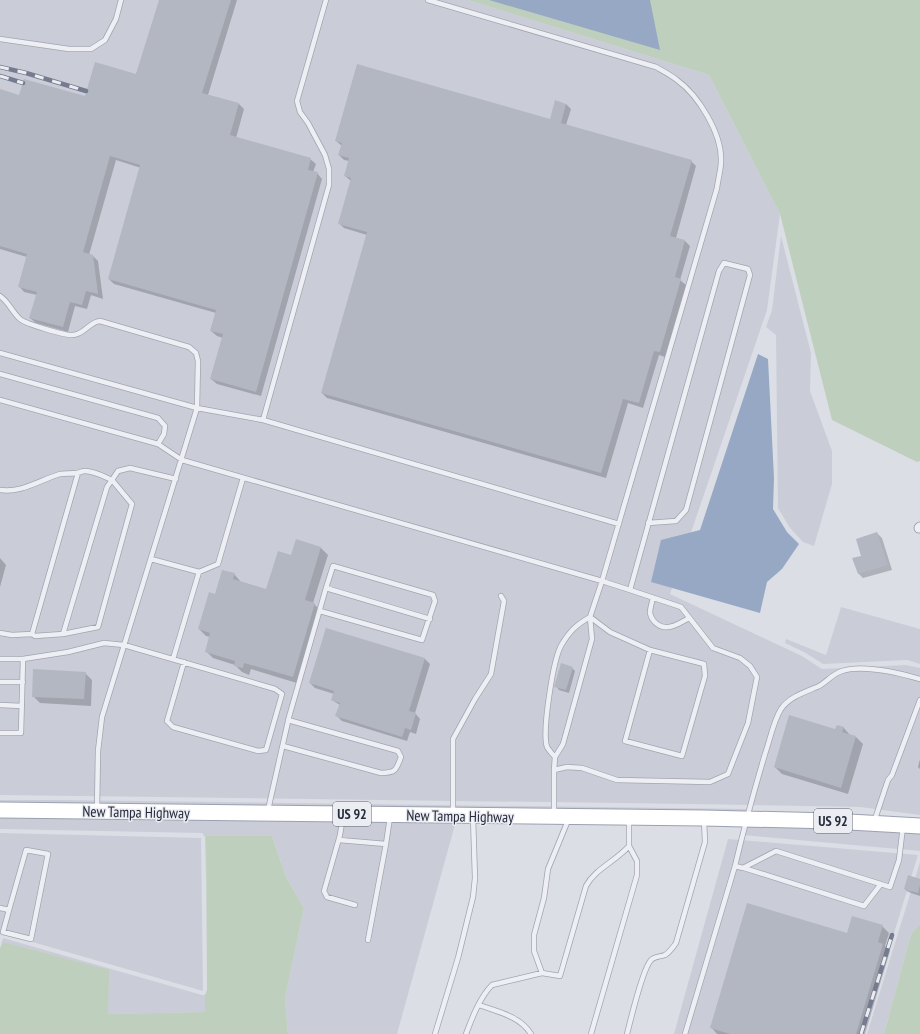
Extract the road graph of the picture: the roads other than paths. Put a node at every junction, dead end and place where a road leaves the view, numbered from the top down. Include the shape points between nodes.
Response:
1 (121, 0) edge
2 (326, 0) edge
3 (428, 0) edge
4 (0, 39) edge
5 (0, 296) edge
6 (0, 353) edge
7 (0, 374) edge
8 (0, 400) edge
9 (197, 408) junction
10 (263, 420) junction
11 (158, 444) junction
12 (182, 460) junction
13 (78, 473) junction
14 (243, 478) junction
15 (176, 479) junction
16 (112, 480) junction
17 (0, 490) edge
18 (648, 523) junction
19 (619, 524) junction
20 (151, 558) junction
21 (199, 572) junction
22 (602, 581) junction
23 (326, 588) junction
24 (630, 590) junction
25 (500, 596) dead end
26 (653, 598) junction
27 (320, 611) junction
28 (590, 617) junction
29 (689, 618) junction
30 (430, 619) junction
31 (0, 633) edge
32 (32, 634) junction
33 (63, 634) junction
34 (124, 644) junction
35 (650, 650) junction
36 (0, 659) edge
37 (173, 659) junction
38 (23, 660) junction
39 (184, 662) junction
40 (920, 679) edge
41 (0, 682) edge
42 (23, 682) junction
43 (920, 700) edge
44 (0, 705) edge
45 (22, 706) junction
46 (288, 720) junction
47 (0, 733) edge
48 (283, 746) junction
49 (555, 757) junction
50 (554, 770) junction
51 (0, 810) edge
52 (97, 812) junction
53 (267, 813) junction
54 (343, 814) junction
55 (391, 815) junction
56 (453, 816) junction
57 (473, 816) junction
58 (554, 816) junction
59 (569, 817) junction
60 (629, 818) junction
61 (704, 818) junction
62 (746, 819) junction
63 (873, 823) junction
64 (903, 825) junction
65 (920, 826) edge
66 (339, 840) junction
67 (386, 844) junction
68 (629, 846) junction
69 (735, 866) junction
70 (743, 868) junction
71 (881, 884) junction
72 (355, 905) dead end
73 (0, 908) edge
74 (9, 910) junction
75 (368, 940) dead end
76 (542, 973) junction
77 (479, 1005) junction
78 (435, 1034) edge
79 (466, 1034) edge
80 (531, 1034) edge
81 (590, 1034) edge
82 (627, 1034) edge
83 (685, 1034) edge

1 - 4 lane via 116,19 105,40 91,49 69,49
2 - 10 lane via 297,100 300,112 325,155 329,169 329,185
3 - 19 lane via 656,67 678,80 700,103 719,142 721,161 717,188
5 - 9 lane via 22,321 65,335 74,335 100,321 189,347 196,353 198,361
6 - 9 lane
7 - 11 lane via 158,418 165,426
8 - 11 lane
9 - 10 lane
9 - 12 lane
10 - 19 lane
11 - 12 lane
12 - 14 lane
12 - 15 lane
13 - 16 lane via 94,472
13 - 17 lane via 60,474 32,486
13 - 32 lane
14 - 21 lane via 218,564
14 - 22 lane
15 - 16 lane via 130,468 118,471
15 - 20 lane
16 - 33 lane via 107,487
16 - 33 lane via 132,504 98,627
18 - 18 lane via 718,271 724,263 748,269 750,276 686,510 676,521
18 - 24 lane
19 - 22 lane
20 - 21 lane
20 - 34 lane
21 - 37 lane
22 - 24 lane
22 - 28 lane
23 - 27 lane
23 - 30 lane
23 - 30 lane via 333,566 432,595 435,601
24 - 26 lane
25 - 56 lane via 504,600 491,674 453,740
26 - 29 lane via 681,607
26 - 29 lane via 650,613 659,626 671,627
27 - 30 lane via 422,640
27 - 46 lane
28 - 35 lane via 610,632
28 - 49 lane via 592,638 563,744
28 - 49 lane via 576,625 561,646 551,680 546,725 547,746
29 - 50 lane via 713,648 740,658 750,666 757,677 748,723 728,774 710,782 618,780 582,768 567,767
31 - 32 lane
32 - 33 lane
34 - 37 lane
34 - 38 lane via 104,643
34 - 52 lane via 100,728
35 - 35 lane via 704,664 706,676 682,756 625,741
36 - 38 lane
37 - 39 lane
38 - 42 lane
39 - 39 lane via 275,689 282,694 266,750 258,752 173,727 167,721
40 - 62 lane via 878,670 842,671 820,686 791,700 780,710 775,723
41 - 42 lane
42 - 45 lane
43 - 63 lane
44 - 45 lane
45 - 47 lane via 21,733
46 - 48 lane
46 - 48 lane via 398,751 401,757 397,769 390,773 381,773
48 - 53 lane
49 - 50 lane
50 - 58 lane
51 - 52 main road, New Tampa Highway / US 92
52 - 53 main road, New Tampa Highway / US 92
53 - 54 main road, New Tampa Highway / US 92
54 - 55 main road, New Tampa Highway / US 92
54 - 66 lane
55 - 56 main road, New Tampa Highway / US 92
55 - 67 lane
56 - 57 main road, New Tampa Highway / US 92
57 - 58 main road, New Tampa Highway / US 92
57 - 78 lane via 473,897 464,937
58 - 59 main road, New Tampa Highway / US 92
59 - 60 main road, New Tampa Highway / US 92
59 - 76 lane via 548,869 544,898 534,935 534,951
60 - 61 main road, New Tampa Highway / US 92
60 - 68 lane
61 - 62 main road, New Tampa Highway / US 92
61 - 82 lane via 705,842 676,943 666,954 652,959 648,964
62 - 63 main road, New Tampa Highway / US 92
62 - 69 lane
63 - 64 main road, New Tampa Highway / US 92
64 - 65 main road, New Tampa Highway / US 92
64 - 71 lane via 898,860 890,887
66 - 67 lane
66 - 72 lane via 324,891 327,897
67 - 75 lane
68 - 76 lane via 586,886 560,976
68 - 81 lane via 637,861 637,874
69 - 70 lane
69 - 83 lane
70 - 71 lane via 776,851
70 - 71 lane via 864,906
73 - 74 lane
74 - 74 lane via 26,850 48,854 31,939 3,932
76 - 77 lane via 492,985
77 - 79 lane
77 - 80 lane via 517,1020 525,1025

